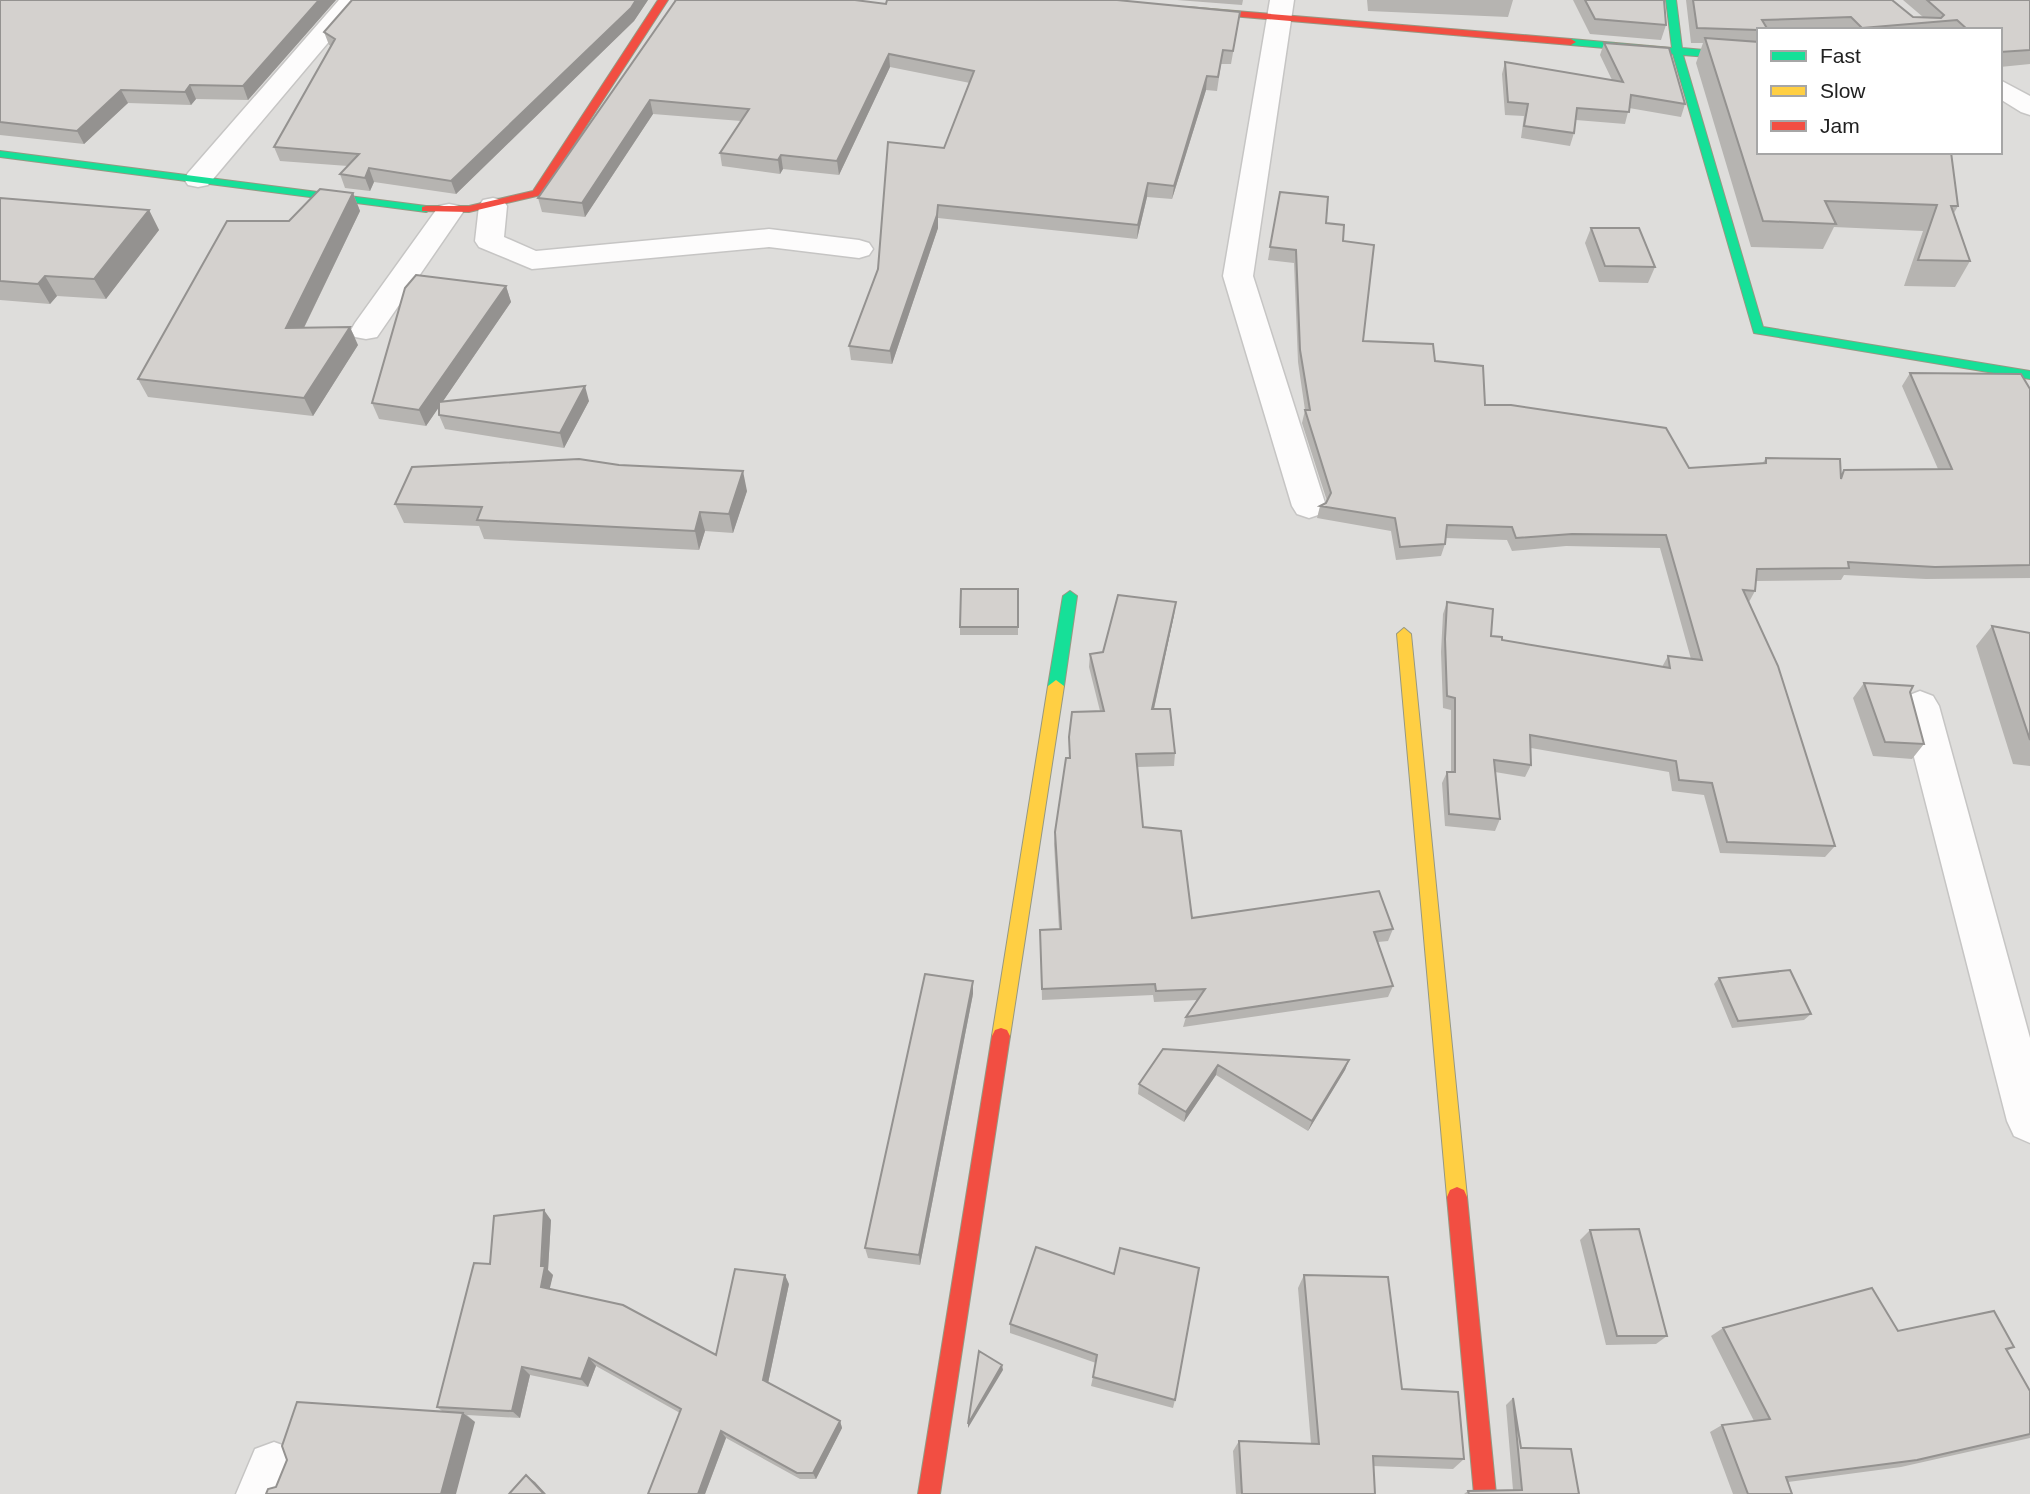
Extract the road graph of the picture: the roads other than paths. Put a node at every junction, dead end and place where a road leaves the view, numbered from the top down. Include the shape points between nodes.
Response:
1 (352, 0) edge
2 (663, 0) edge
3 (1671, 0) edge
4 (1169, 9) edge
5 (1281, 9) edge
6 (1677, 51) junction
7 (1757, 58) edge
8 (2002, 89) edge
9 (2030, 107) edge
10 (0, 154) edge
11 (198, 179) junction
12 (493, 206) junction
13 (449, 212) junction
14 (859, 249) dead end
15 (366, 330) dead end
16 (2030, 375) edge
17 (1309, 506) dead end
18 (1070, 596) dead end
19 (1404, 634) dead end
20 (1920, 706) dead end
21 (2030, 1121) edge
22 (929, 1494) edge
23 (1485, 1494) edge

1 - 11 street
2 - 12 street via 537,193
3 - 6 street
4 - 5 street
5 - 6 street
5 - 17 street via 1238,276
6 - 7 street
6 - 16 street via 1758,330
8 - 9 street
10 - 11 street
11 - 13 street
12 - 13 street
12 - 14 street via 489,241 532,260 769,238
13 - 15 street
18 - 22 street
19 - 23 street
20 - 21 street

